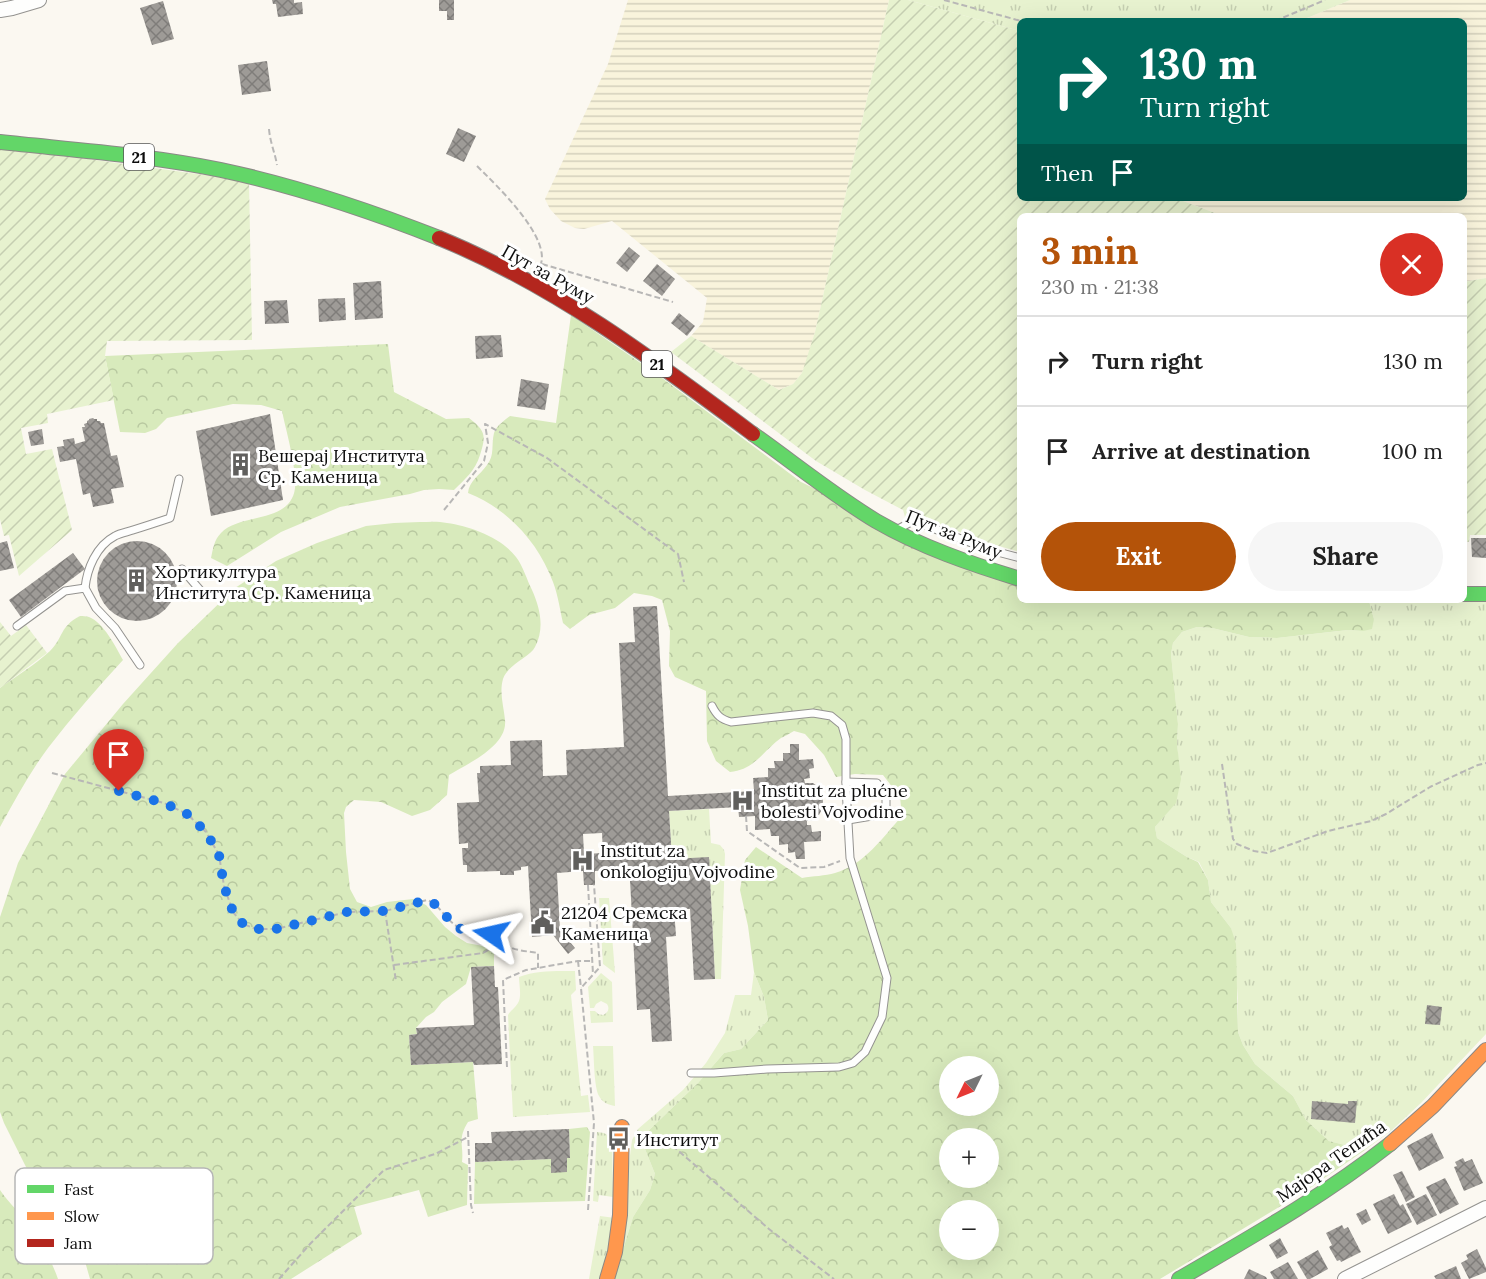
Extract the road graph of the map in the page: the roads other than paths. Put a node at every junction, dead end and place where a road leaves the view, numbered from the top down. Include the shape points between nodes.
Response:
1 (39, 0) edge
2 (0, 10) edge
3 (0, 142) edge
4 (179, 478) dead end
5 (895, 531) junction
6 (1017, 557) edge
7 (182, 569) dead end
8 (1017, 578) edge
9 (85, 588) junction
10 (1467, 594) edge
11 (1486, 594) edge
12 (206, 597) dead end
13 (17, 626) dead end
14 (140, 665) dead end
15 (712, 706) dead end
16 (846, 782) junction
17 (848, 820) junction
18 (1486, 1050) edge
19 (691, 1073) dead end
20 (622, 1131) road end
21 (1486, 1208) edge
22 (607, 1279) edge
23 (1179, 1279) edge
24 (1345, 1279) edge

1 - 2 street
3 - 5 main road, Пут за Руму / 21 via 164,160 275,183 351,204 482,259 582,313 799,469
4 - 9 lane via 170,518 116,535 101,546
5 - 6 lane via 913,521
5 - 8 main road, Пут за Руму / 21 via 959,560
7 - 12 lane
9 - 13 lane via 65,591
9 - 14 lane
10 - 11 main road
15 - 16 lane via 716,715 731,722 813,713 831,716 842,725 846,739
16 - 17 lane
16 - 17 lane via 877,783 886,792 886,807 878,815
17 - 19 lane via 850,858 887,978 882,1017 865,1052 853,1063 839,1067
18 - 23 main road, Мајора Тепића via 1397,1138 1308,1202
20 - 22 main road via 621,1215
21 - 24 street

